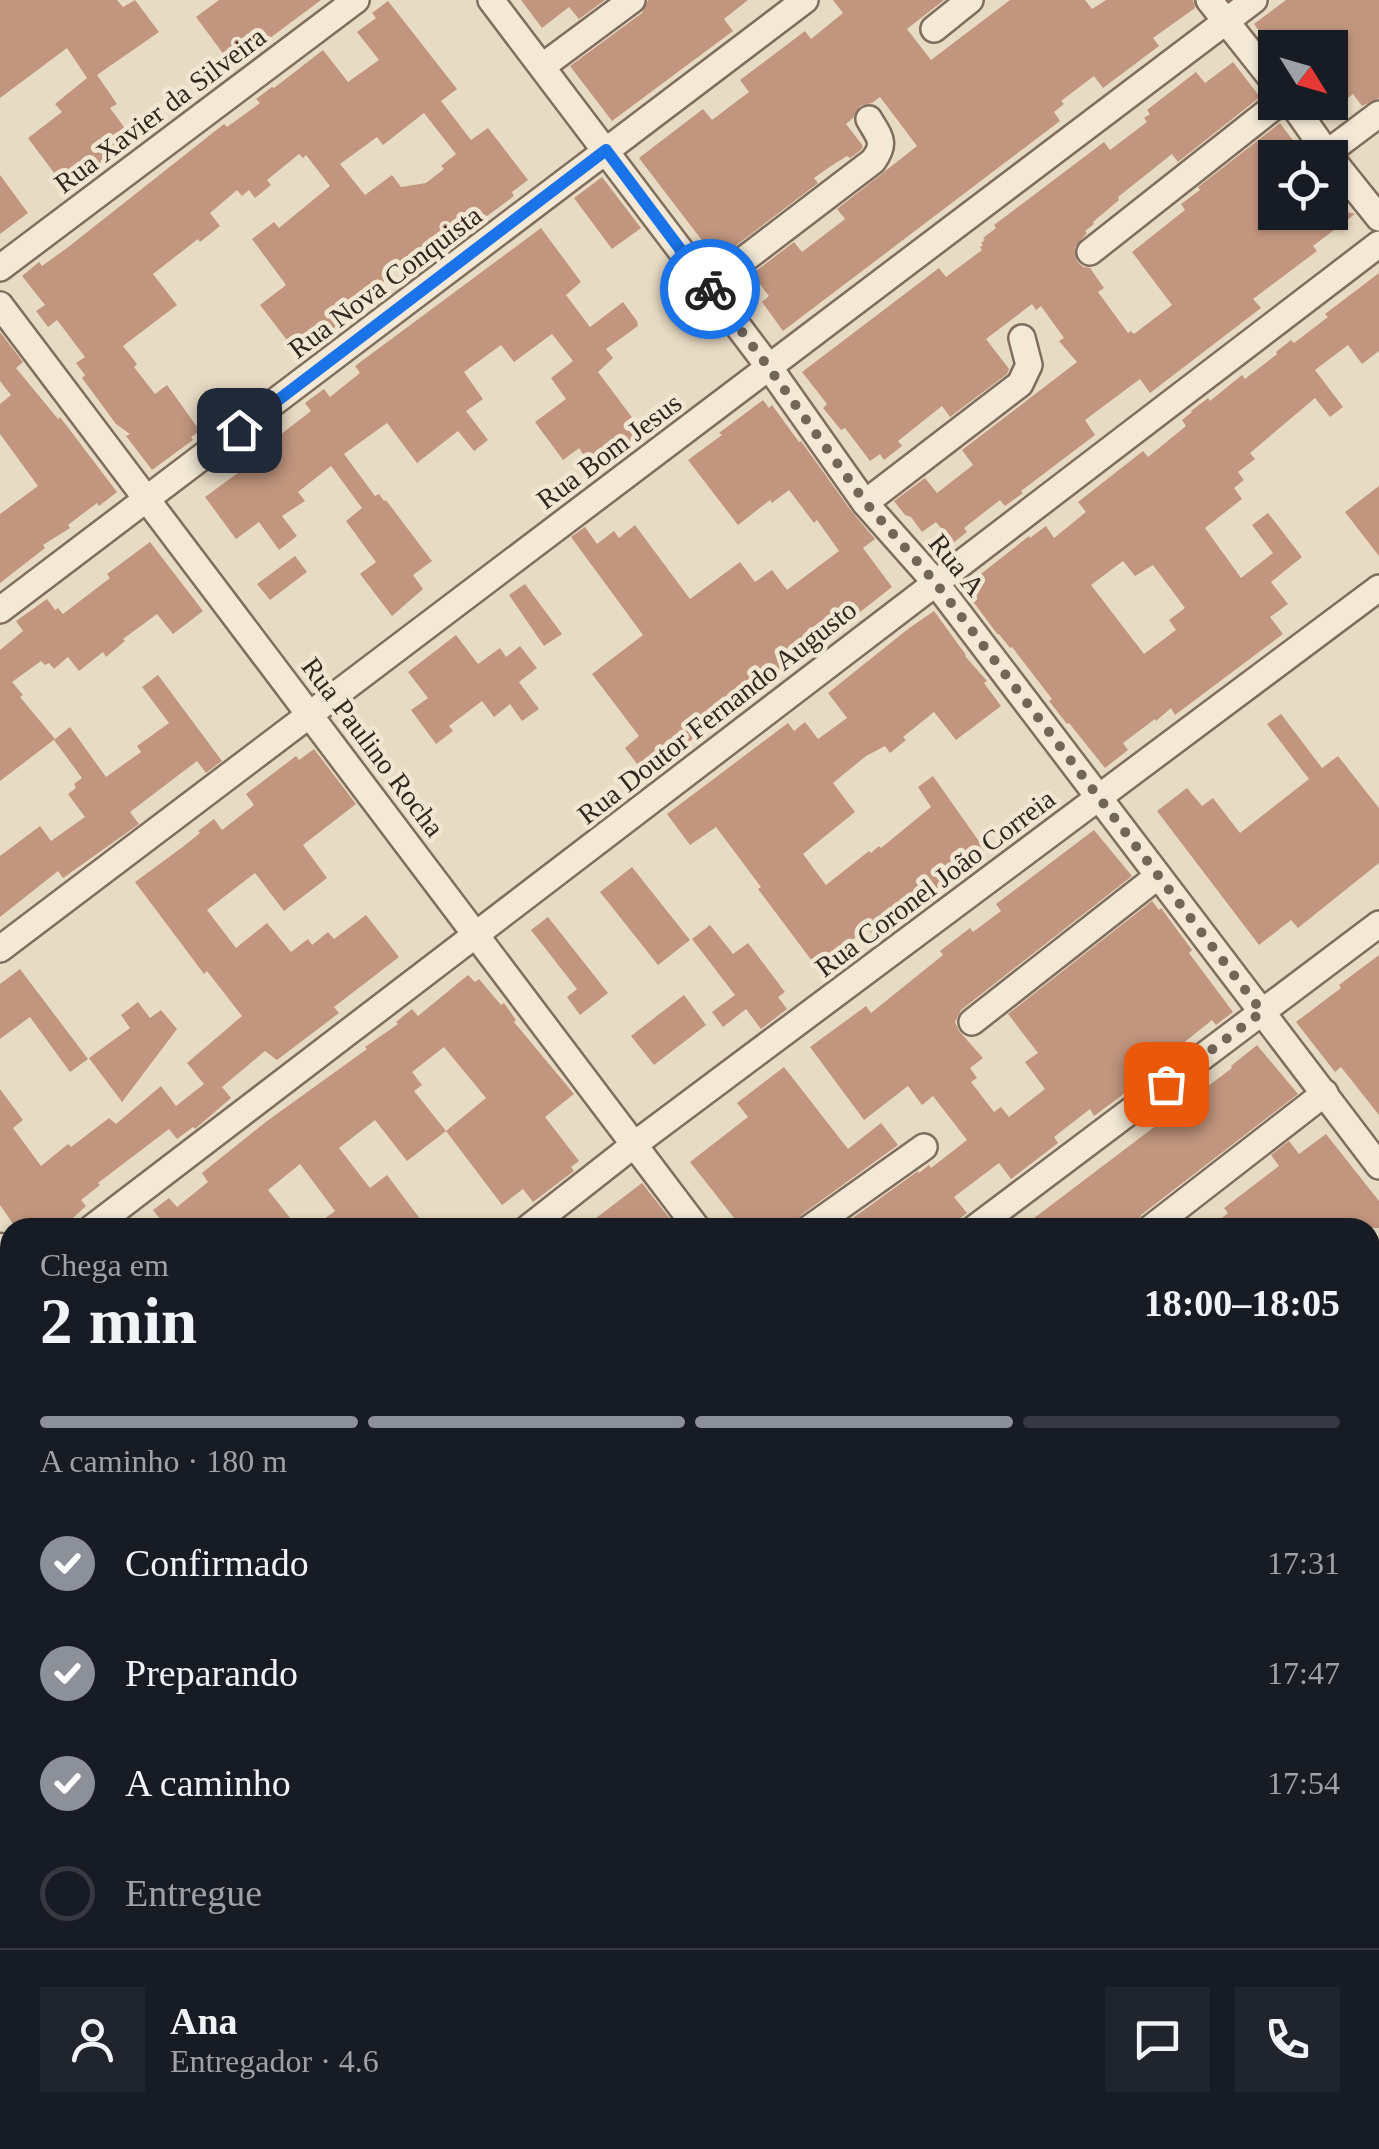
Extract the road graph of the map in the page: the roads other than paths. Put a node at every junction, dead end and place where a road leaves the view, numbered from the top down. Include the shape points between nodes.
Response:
1 (356, 0) edge
2 (491, 0) edge
3 (632, 0) edge
4 (805, 0) edge
5 (970, 0) edge
6 (1209, 0) edge
7 (1254, 0) edge
8 (1226, 22) junction
9 (934, 29) dead end
10 (1258, 62) edge
11 (542, 66) junction
12 (1379, 114) edge
13 (869, 119) dead end
14 (1258, 119) edge
15 (1344, 140) edge
16 (606, 150) junction
17 (1348, 179) edge
18 (1379, 218) edge
19 (1379, 244) edge
20 (1090, 252) dead end
21 (0, 268) edge
22 (708, 286) junction
23 (0, 305) edge
24 (1022, 338) dead end
25 (769, 368) junction
26 (147, 500) junction
27 (865, 502) junction
28 (935, 582) junction
29 (1379, 588) edge
30 (0, 610) edge
31 (311, 714) junction
32 (1098, 798) junction
33 (1158, 876) junction
34 (1379, 924) edge
35 (477, 935) junction
36 (0, 949) edge
37 (1262, 1012) junction
38 (972, 1022) dead end
39 (1325, 1093) junction
40 (636, 1144) junction
41 (924, 1147) dead end
42 (1376, 1155) edge
43 (105, 1218) edge
44 (541, 1218) edge
45 (690, 1218) edge
46 (824, 1218) edge
47 (988, 1218) edge
48 (1164, 1218) edge

1 - 21 street, Rua Xavier da Silveira
2 - 11 street, Rua A
3 - 11 street
4 - 16 street, Rua Nova Conquista
5 - 9 street
6 - 8 street
7 - 8 street, Rua Bom Jesus
8 - 10 street
8 - 25 street, Rua Bom Jesus
11 - 16 street, Rua A
12 - 15 street
13 - 22 street via 882,146 873,161
14 - 20 street
16 - 22 street, Rua A
16 - 26 street, Rua Nova Conquista
17 - 18 street
19 - 28 street, Rua Doutor Fernando Augusto
22 - 25 street, Rua A
23 - 26 street, Rua Paulino Rocha
24 - 27 street via 1029,365 1020,384
25 - 27 street, Rua A
25 - 31 street, Rua Bom Jesus
26 - 30 street, Rua Nova Conquista
26 - 31 street, Rua Paulino Rocha
27 - 28 street, Rua A
28 - 32 street, Rua A
28 - 35 street, Rua Doutor Fernando Augusto
29 - 32 street, Rua Coronel João Correia
31 - 35 street, Rua Paulino Rocha
31 - 36 street, Rua Bom Jesus
32 - 33 street, Rua A
32 - 40 street, Rua Coronel João Correia
33 - 37 street, Rua A
33 - 38 street
34 - 37 street
35 - 40 street, Rua Paulino Rocha
35 - 43 street, Rua Doutor Fernando Augusto
37 - 39 street, Rua A
37 - 47 street
39 - 42 street, Rua A
39 - 48 street
40 - 44 street, Rua Coronel João Correia
40 - 45 street, Rua Paulino Rocha
41 - 46 street

